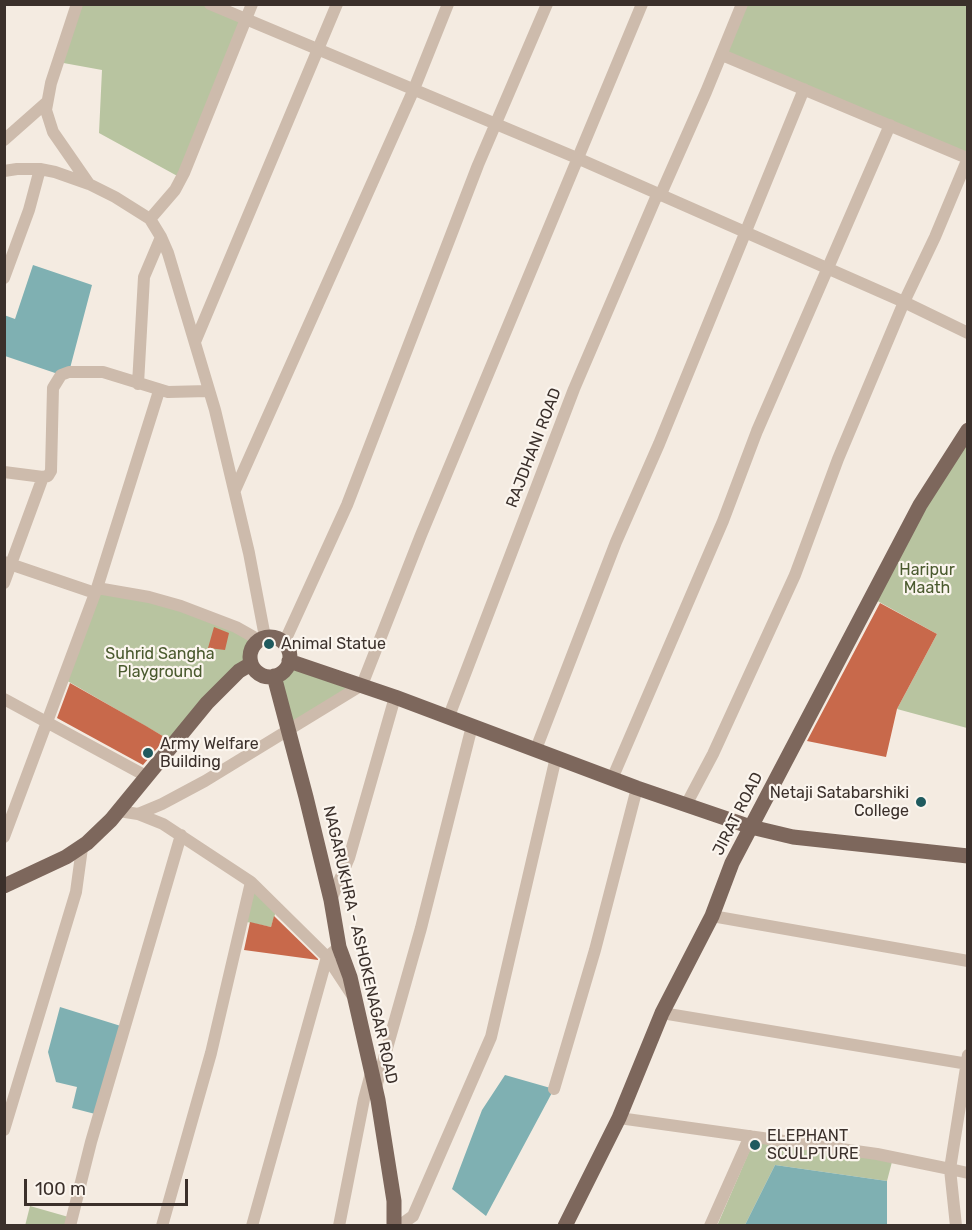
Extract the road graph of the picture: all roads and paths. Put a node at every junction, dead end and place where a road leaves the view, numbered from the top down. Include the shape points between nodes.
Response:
1 (76, 4) edge
2 (210, 4) edge
3 (252, 4) edge
4 (337, 4) edge
5 (448, 4) edge
6 (547, 4) edge
7 (642, 4) edge
8 (742, 4) edge
9 (246, 20) junction
10 (318, 50) junction
11 (722, 55) junction
12 (414, 89) junction
13 (804, 89) junction
14 (46, 102) junction
15 (496, 124) junction
16 (890, 125) junction
17 (4, 140) edge
18 (577, 158) junction
19 (968, 158) edge
20 (40, 169) junction
21 (4, 171) edge
22 (88, 184) junction
23 (659, 195) junction
24 (150, 219) junction
25 (745, 233) junction
26 (161, 237) junction
27 (827, 270) junction
28 (4, 278) edge
29 (904, 302) junction
30 (968, 333) edge
31 (195, 342) junction
32 (138, 384) junction
33 (159, 391) junction
34 (208, 391) junction
35 (968, 430) edge
36 (4, 472) edge
37 (43, 477) junction
38 (235, 490) junction
39 (8, 564) edge
40 (4, 583) edge
41 (96, 590) junction
42 (262, 639) junction
43 (284, 643) junction
44 (289, 661) junction
45 (251, 664) junction
46 (274, 676) junction
47 (362, 685) junction
48 (395, 697) junction
49 (4, 699) edge
50 (449, 717) junction
51 (48, 722) junction
52 (472, 726) junction
53 (288, 730) junction
54 (536, 749) junction
55 (556, 757) junction
56 (146, 776) junction
57 (612, 779) junction
58 (637, 788) junction
59 (686, 805) junction
60 (119, 811) junction
61 (138, 814) junction
62 (751, 827) junction
63 (181, 835) junction
64 (4, 837) edge
65 (82, 848) junction
66 (968, 856) edge
67 (251, 882) junction
68 (4, 886) edge
69 (331, 900) junction
70 (712, 916) junction
71 (339, 947) junction
72 (327, 957) junction
73 (968, 961) edge
74 (354, 998) junction
75 (662, 1013) junction
76 (967, 1061) edge
77 (371, 1072) junction
78 (375, 1088) junction
79 (554, 1089) dead end
80 (619, 1118) junction
81 (4, 1130) edge
82 (750, 1136) junction
83 (950, 1169) junction
84 (968, 1173) edge
85 (70, 1226) edge
86 (162, 1226) edge
87 (252, 1226) edge
88 (339, 1226) edge
89 (394, 1226) edge
90 (399, 1226) edge
91 (565, 1226) edge
92 (710, 1226) edge
93 (956, 1226) edge

1 - 14 street
2 - 9 street
3 - 9 street
4 - 10 street
5 - 12 street
6 - 15 street
7 - 18 street
8 - 11 street, RAJDHANI ROAD
9 - 10 street
9 - 24 street via 184,173
10 - 12 street
10 - 31 street
11 - 13 street
11 - 23 street, RAJDHANI ROAD
12 - 15 street
12 - 38 street
13 - 16 street
13 - 25 street
14 - 17 street
14 - 22 street via 53,132
15 - 18 street
15 - 43 street via 347,505
16 - 19 street
16 - 27 street
18 - 23 street
18 - 47 street
19 - 29 street
20 - 21 street
20 - 22 street
20 - 28 street
22 - 24 street
23 - 25 street
23 - 50 street, RAJDHANI ROAD via 574,388
24 - 26 street
25 - 27 street
25 - 54 street via 616,542
26 - 31 street
26 - 32 street via 144,277
27 - 29 street
27 - 57 street
29 - 30 street
29 - 59 street via 837,459 795,575
31 - 34 street
32 - 33 street
32 - 37 street via 104,372 61,375 54,388 51,471
33 - 34 street
33 - 41 street
34 - 38 street
35 - 62 main road, JIRAT ROAD via 920,505
36 - 37 street
37 - 39 street
38 - 42 street
39 - 40 street
39 - 41 street
41 - 42 street via 150,597 181,606
41 - 51 street
42 - 43 main road via 272,637
42 - 45 main road via 251,651
43 - 44 main road
44 - 46 main road via 283,672
44 - 47 main road
45 - 46 main road via 259,674
45 - 56 main road via 207,703
46 - 53 main road, NAGARUKHRA - ASHOKENAGAR ROAD
47 - 48 main road
47 - 53 street
48 - 50 main road
48 - 69 street via 349,858
49 - 51 street
50 - 52 main road
51 - 56 street
51 - 64 street
52 - 54 main road
52 - 78 street via 421,928
53 - 61 street via 205,782
53 - 69 main road, NAGARUKHRA - ASHOKENAGAR ROAD
54 - 55 main road
55 - 57 main road
55 - 90 street via 491,1037 413,1216
56 - 60 main road
57 - 58 main road
58 - 59 main road
58 - 79 street
59 - 62 main road
60 - 61 street
60 - 65 main road
61 - 63 street
62 - 66 main road via 793,837
62 - 70 main road, JIRAT ROAD
63 - 67 street
63 - 85 street
65 - 68 main road
65 - 81 street via 76,892
67 - 72 street
67 - 86 street via 223,1005
69 - 71 main road, NAGARUKHRA - ASHOKENAGAR ROAD
70 - 73 street
70 - 75 main road, JIRAT ROAD
71 - 72 street
71 - 74 main road, NAGARUKHRA - ASHOKENAGAR ROAD
72 - 74 street
72 - 87 street
74 - 77 main road, NAGARUKHRA - ASHOKENAGAR ROAD
75 - 76 street
75 - 80 main road, JIRAT ROAD
76 - 83 street
77 - 78 main road, NAGARUKHRA - ASHOKENAGAR ROAD
77 - 88 street
78 - 89 main road, NAGARUKHRA - ASHOKENAGAR ROAD via 394,1201
80 - 82 street
80 - 91 main road, JIRAT ROAD
82 - 83 street
82 - 92 street
83 - 84 street
83 - 93 street

